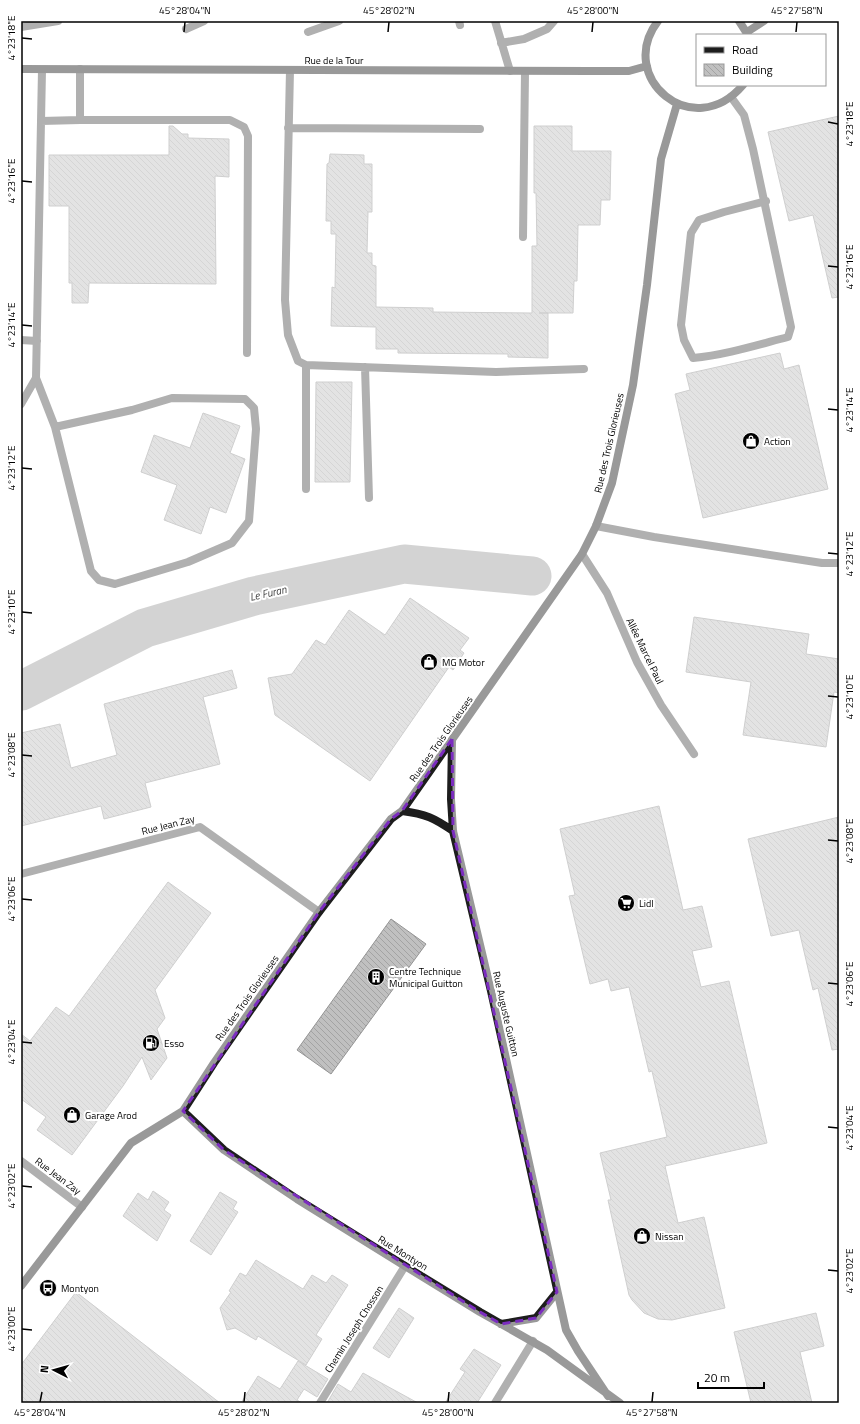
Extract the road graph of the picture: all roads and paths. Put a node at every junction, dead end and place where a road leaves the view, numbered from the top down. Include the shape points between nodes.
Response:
1 (58, 21) edge
2 (204, 21) edge
3 (339, 21) edge
4 (495, 21) edge
5 (554, 21) edge
6 (658, 21) edge
7 (739, 21) edge
8 (764, 21) edge
9 (21, 27) edge
10 (186, 29) dead end
11 (308, 32) dead end
12 (747, 34) edge
13 (502, 43) junction
14 (647, 66) junction
15 (21, 69) edge
16 (80, 69) junction
17 (42, 70) junction
18 (290, 70) junction
19 (510, 71) junction
20 (525, 72) junction
21 (742, 86) edge
22 (731, 97) junction
23 (677, 104) junction
24 (80, 120) junction
25 (41, 121) junction
26 (288, 128) junction
27 (480, 129) dead end
28 (766, 202) junction
29 (522, 237) dead end
30 (21, 340) edge
31 (37, 341) junction
32 (247, 353) dead end
33 (306, 365) junction
34 (365, 367) junction
35 (584, 369) dead end
36 (36, 378) junction
37 (21, 404) edge
38 (55, 428) junction
39 (306, 489) dead end
40 (368, 498) dead end
41 (596, 526) junction
42 (582, 554) junction
43 (839, 563) edge
44 (452, 739) junction
45 (694, 754) dead end
46 (402, 811) junction
47 (454, 831) junction
48 (21, 874) edge
49 (319, 912) junction
50 (183, 1111) junction
51 (21, 1161) edge
52 (82, 1207) junction
53 (405, 1266) junction
54 (21, 1286) edge
55 (557, 1292) junction
56 (501, 1324) junction
57 (534, 1341) junction
58 (608, 1396) junction
59 (320, 1403) edge
60 (495, 1403) edge
61 (620, 1403) edge

1 - 9 street
2 - 10 street
3 - 11 street
4 - 13 street
5 - 13 street via 547,30 524,39
6 - 14 street via 649,36
7 - 12 street
8 - 12 street
13 - 19 street
14 - 20 street, Rue de la Tour via 628,71
14 - 23 street via 653,82 663,95
15 - 17 street, Rue de la Tour
16 - 17 street, Rue de la Tour
16 - 18 street, Rue de la Tour
16 - 24 street
17 - 25 street
18 - 19 street, Rue de la Tour
18 - 26 street
19 - 20 street, Rue de la Tour
20 - 29 street
21 - 22 street
22 - 23 street via 719,105 705,108
22 - 28 street via 744,114
23 - 41 street, Rue des Trois Glorieuses via 661,159 647,285 632,385 612,483
24 - 25 street
24 - 32 street via 230,120 244,127 248,136
25 - 31 street
26 - 27 street
26 - 33 street via 285,300 288,335 298,361
28 - 28 street via 791,327 788,337 740,350 693,358 684,340 681,325 692,233 699,220
30 - 31 street
31 - 36 street
33 - 34 street
33 - 39 street
34 - 35 street via 496,372
34 - 40 street
36 - 37 street
36 - 38 street
38 - 38 street via 172,398 245,398 254,408 256,429 249,521 232,543 188,562 115,584 99,580 91,571
41 - 42 street, Rue des Trois Glorieuses
41 - 43 street via 808,561
42 - 44 street, Rue des Trois Glorieuses
42 - 45 street, Allée Marcel Paul via 607,593 637,662 660,705
44 - 46 street, Rue des Trois Glorieuses
44 - 47 street, Rue Auguste Guitton via 451,799
46 - 47 street via 431,817
46 - 49 street, Rue des Trois Glorieuses via 391,819
47 - 55 street, Rue Auguste Guitton
48 - 49 street, Rue Jean Zay via 200,827
49 - 50 street, Rue des Trois Glorieuses via 214,1062
50 - 52 street, Rue des Trois Glorieuses via 132,1143
50 - 53 street, Rue Montyon via 224,1150
51 - 52 street, Rue Jean Zay
52 - 54 street, Rue des Trois Glorieuses
53 - 56 street, Rue Montyon
53 - 59 street, Chemin Joseph Chosson
55 - 56 street via 536,1318
55 - 58 street, Rue Auguste Guitton via 566,1330
56 - 57 street, Rue Montyon
57 - 58 street, Rue Montyon
57 - 60 street
58 - 61 street, Rue Montyon

